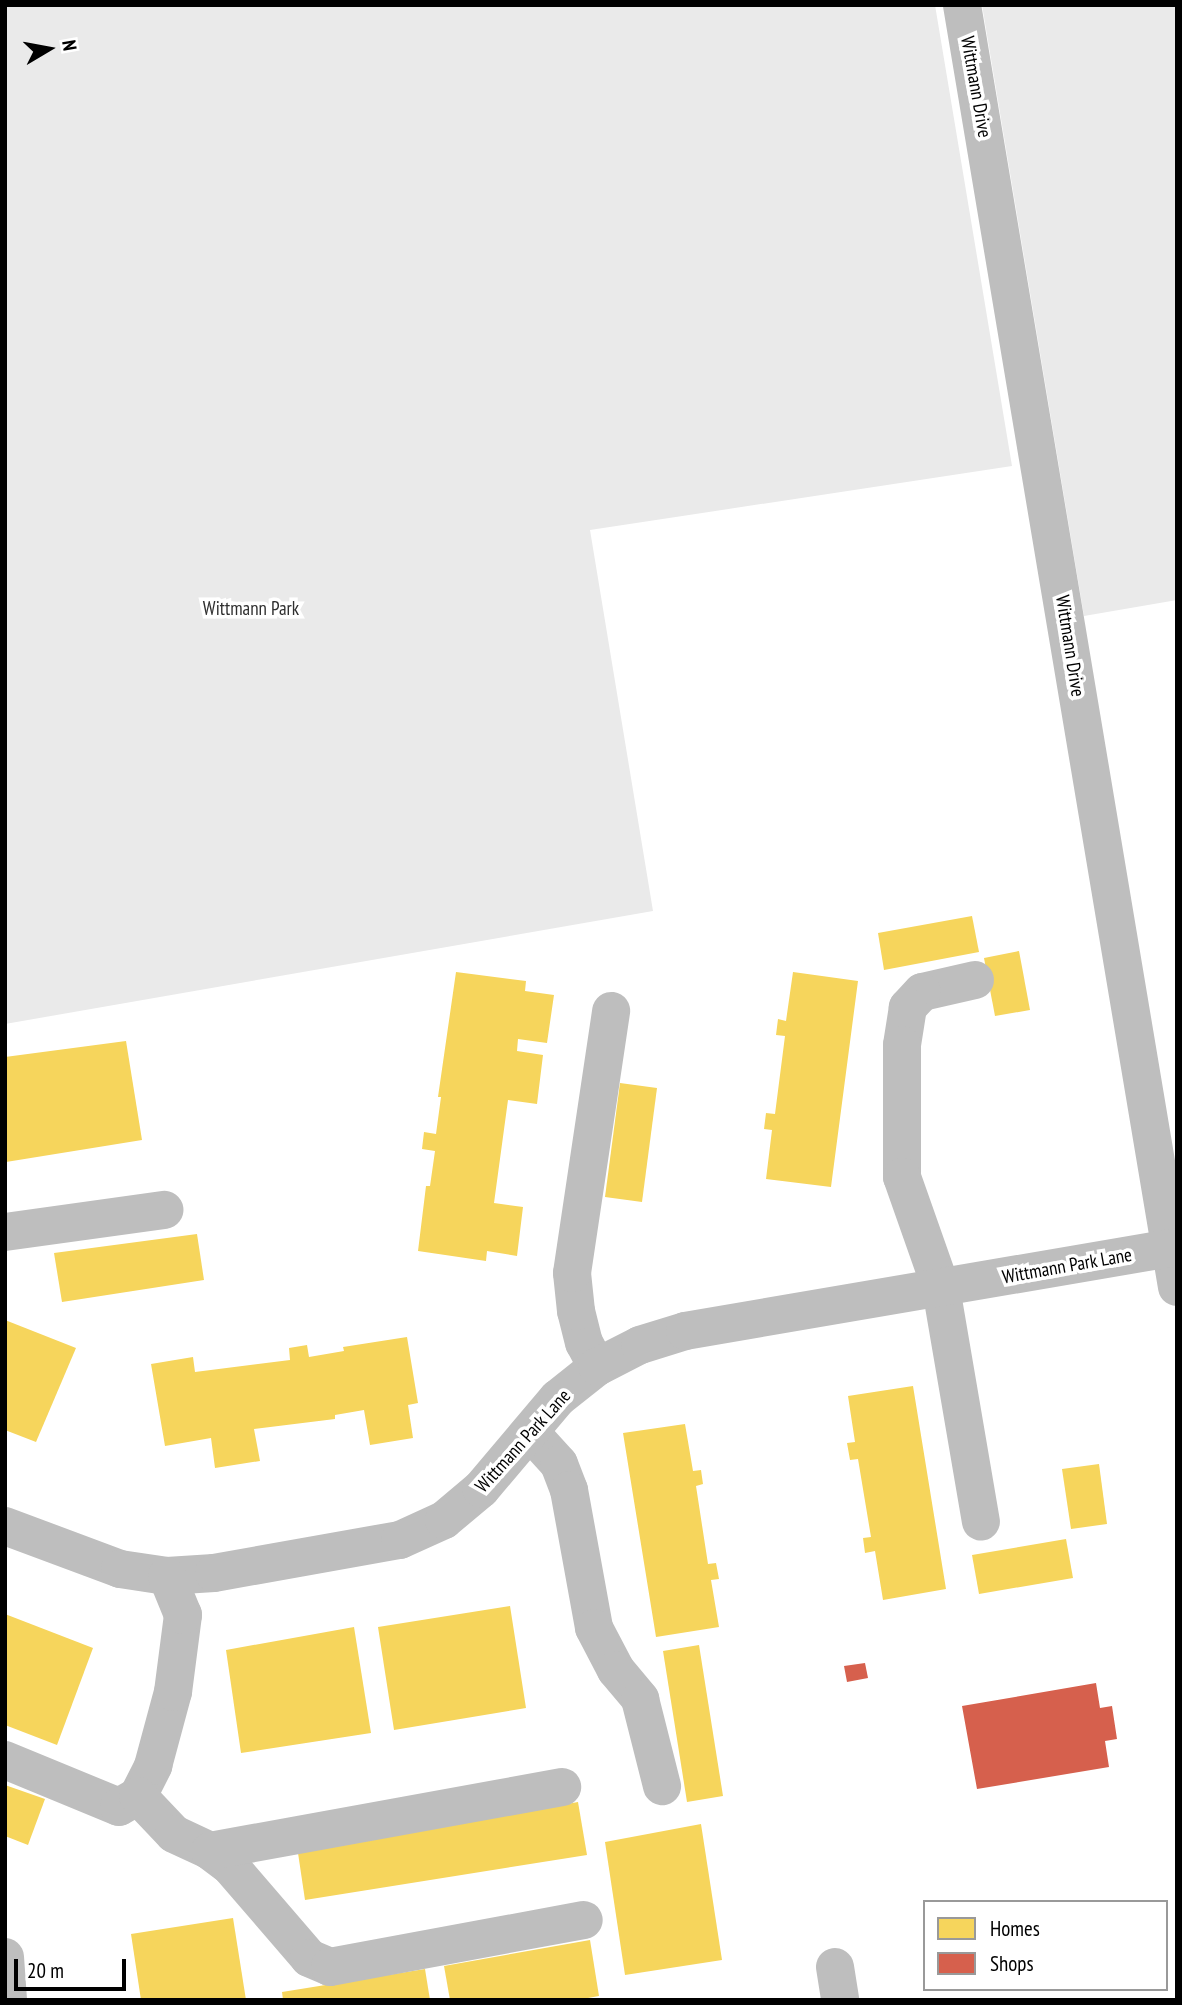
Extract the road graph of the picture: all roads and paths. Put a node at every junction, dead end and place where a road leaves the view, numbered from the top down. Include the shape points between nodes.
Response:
1 (962, 5) edge
2 (975, 980) dead end
3 (611, 1011) dead end
4 (164, 1210) dead end
5 (5, 1232) edge
6 (1173, 1248) edge
7 (1177, 1287) edge
8 (941, 1288) junction
9 (597, 1367) junction
10 (530, 1432) junction
11 (981, 1522) dead end
12 (5, 1526) edge
13 (167, 1576) junction
14 (5, 1760) edge
15 (662, 1786) dead end
16 (562, 1787) dead end
17 (138, 1796) junction
18 (209, 1851) junction
19 (584, 1920) dead end
20 (5, 1957) edge
21 (8, 2000) edge

1 - 6 street, Wittmann Drive
2 - 8 street via 922,992 908,1006 902,1045 902,1177
3 - 9 street via 572,1273 584,1343
4 - 5 street
6 - 7 street, Wittmann Drive
6 - 8 street, Wittmann Park Lane
8 - 9 street, Wittmann Park Lane via 685,1331 640,1345
8 - 11 street
9 - 10 street, Wittmann Park Lane via 558,1398
10 - 13 street, Wittmann Park Lane via 481,1489 444,1520 400,1540 214,1573
10 - 15 street via 559,1464 569,1490 594,1628 616,1670 640,1699
12 - 13 street, Wittmann Park Lane via 120,1569
13 - 17 street via 183,1615 173,1692 153,1766
14 - 17 street via 119,1807
16 - 18 street
17 - 18 street via 174,1834
18 - 19 street via 230,1866 309,1958 330,1967
20 - 21 street

